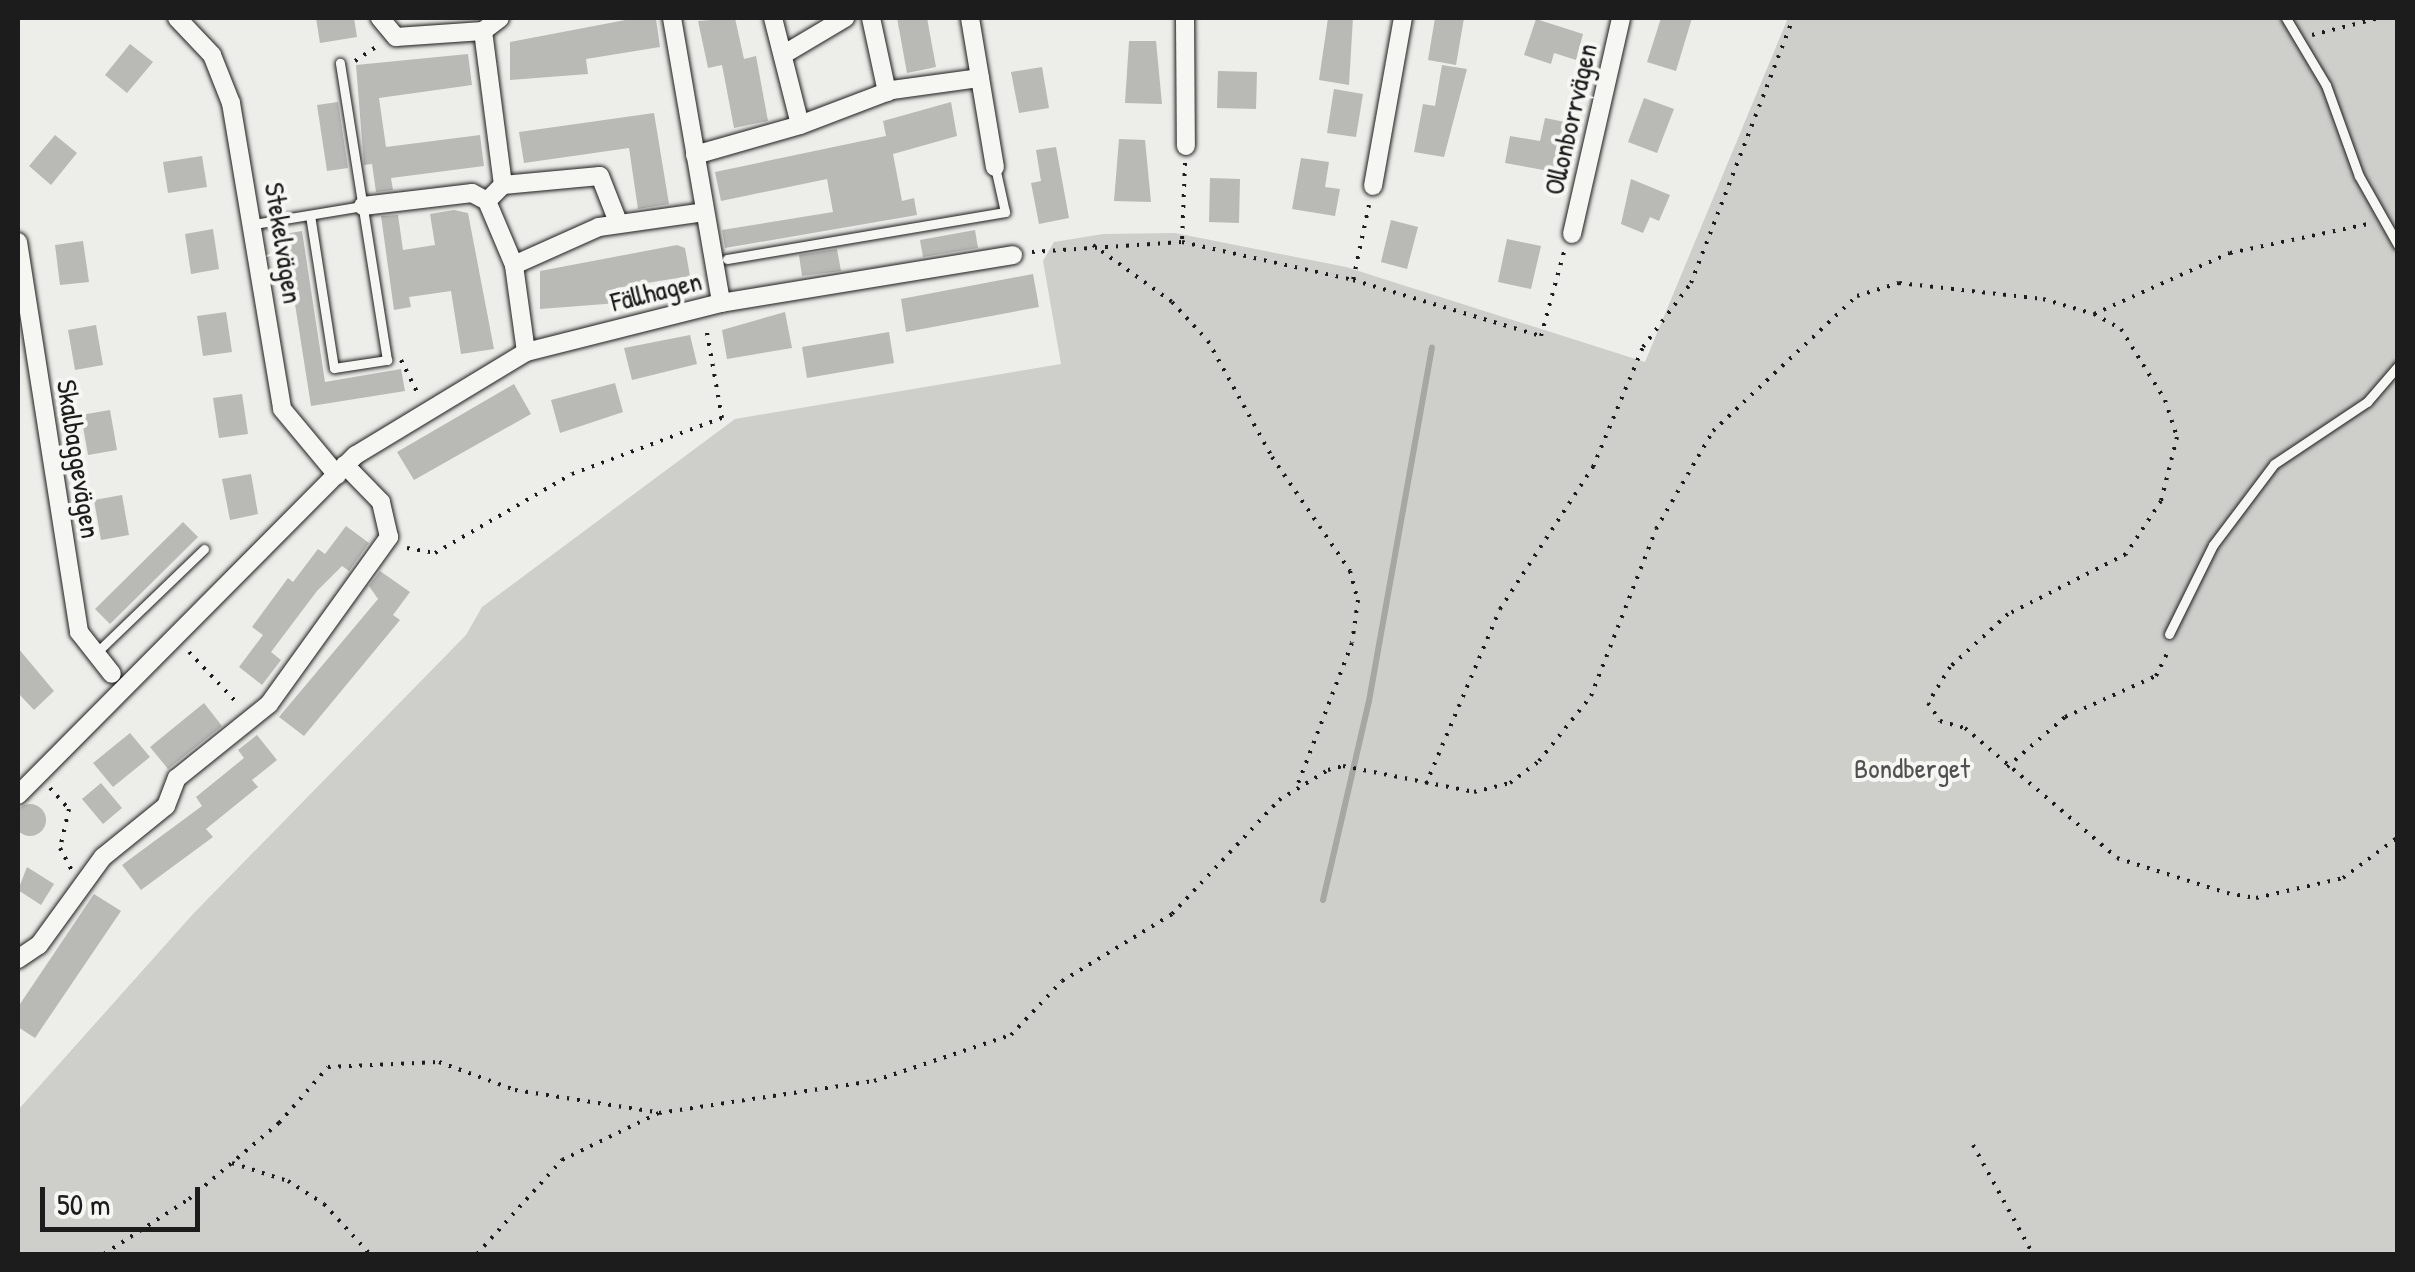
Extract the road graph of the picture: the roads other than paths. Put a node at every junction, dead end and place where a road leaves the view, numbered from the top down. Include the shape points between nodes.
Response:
1 (177, 18) edge
2 (500, 18) edge
3 (672, 18) edge
4 (773, 18) edge
5 (845, 18) edge
6 (871, 18) edge
7 (970, 18) edge
8 (1185, 18) edge
9 (1403, 18) edge
10 (1621, 18) edge
11 (2286, 18) edge
12 (384, 25) edge
13 (483, 31) junction
14 (786, 53) junction
15 (340, 63) road end
16 (980, 78) junction
17 (887, 92) junction
18 (800, 125) junction
19 (1186, 146) road end
20 (695, 154) junction
21 (995, 167) joint
22 (503, 185) junction
23 (1373, 186) road end
24 (487, 201) junction
25 (363, 206) junction
26 (704, 212) junction
27 (310, 214) junction
28 (618, 222) junction
29 (254, 224) junction
30 (1572, 234) road end
31 (18, 242) edge
32 (2398, 245) edge
33 (1013, 255) road end
34 (727, 259) dead end
35 (514, 265) junction
36 (712, 305) junction
37 (526, 352) junction
38 (2398, 366) edge
39 (341, 470) junction
40 (204, 549) dead end
41 (2169, 634) road end
42 (96, 653) junction
43 (112, 674) dead end
44 (18, 795) edge
45 (18, 959) edge

1 - 29 street, Stekelvägen via 223,74
2 - 13 street
3 - 20 street
4 - 14 street
5 - 14 street
6 - 17 street
7 - 16 street
8 - 19 street
9 - 23 street
10 - 30 street, Ollonborrvägen
11 - 32 lane via 2302,38
12 - 13 street
13 - 22 street
14 - 18 street
15 - 25 lane
16 - 17 street
16 - 21 street
17 - 18 street
18 - 20 street
20 - 26 street
21 - 34 lane via 1006,212
22 - 24 street
22 - 28 street via 600,176 613,193
24 - 25 street via 472,193
24 - 35 street
25 - 27 lane
25 - 27 lane via 387,360 334,368
26 - 28 street
26 - 36 street
27 - 29 lane
28 - 35 street
29 - 39 street, Stekelvägen via 282,409
31 - 42 street, Skalbaggevägen via 74,607
33 - 36 street, Fällhagen
35 - 37 street
36 - 37 street, Fällhagen
37 - 39 street, Fällhagen
38 - 41 lane via 2367,402 2274,464 2213,545
39 - 44 street, Fällhagen
39 - 45 street via 381,502 390,536 251,718 178,778 166,806 83,881 39,946
40 - 42 lane
42 - 43 street, Skalbaggevägen

